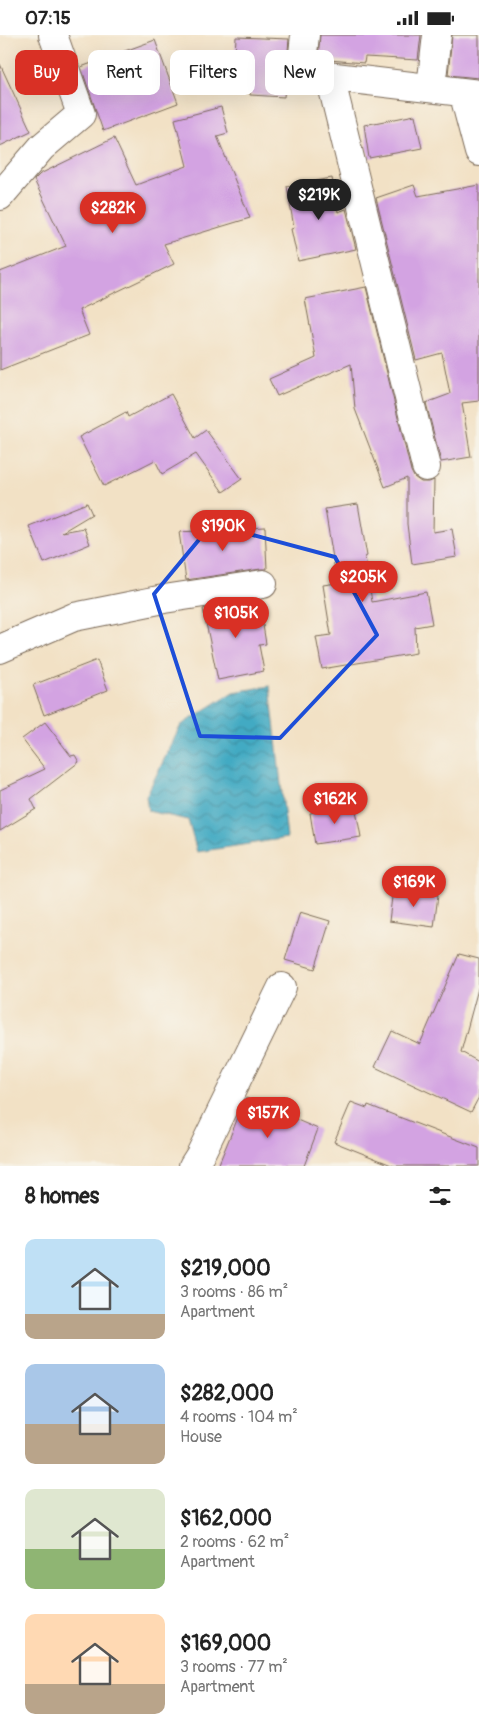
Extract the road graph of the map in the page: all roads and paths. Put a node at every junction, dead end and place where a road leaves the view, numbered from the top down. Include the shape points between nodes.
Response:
1 (53, 35) edge
2 (305, 35) edge
3 (437, 35) edge
4 (303, 50) edge
5 (334, 77) edge
6 (431, 87) junction
7 (334, 93) edge
8 (471, 93) edge
9 (479, 152) edge
10 (0, 196) edge
11 (426, 467) dead end
12 (263, 584) dead end
13 (0, 649) edge
14 (282, 987) dead end
15 (193, 1166) edge

1 - 10 street via 81,114 42,147
2 - 4 street
3 - 6 street
5 - 6 street
6 - 8 street
7 - 11 street
8 - 9 street
12 - 13 street via 74,617
14 - 15 street

